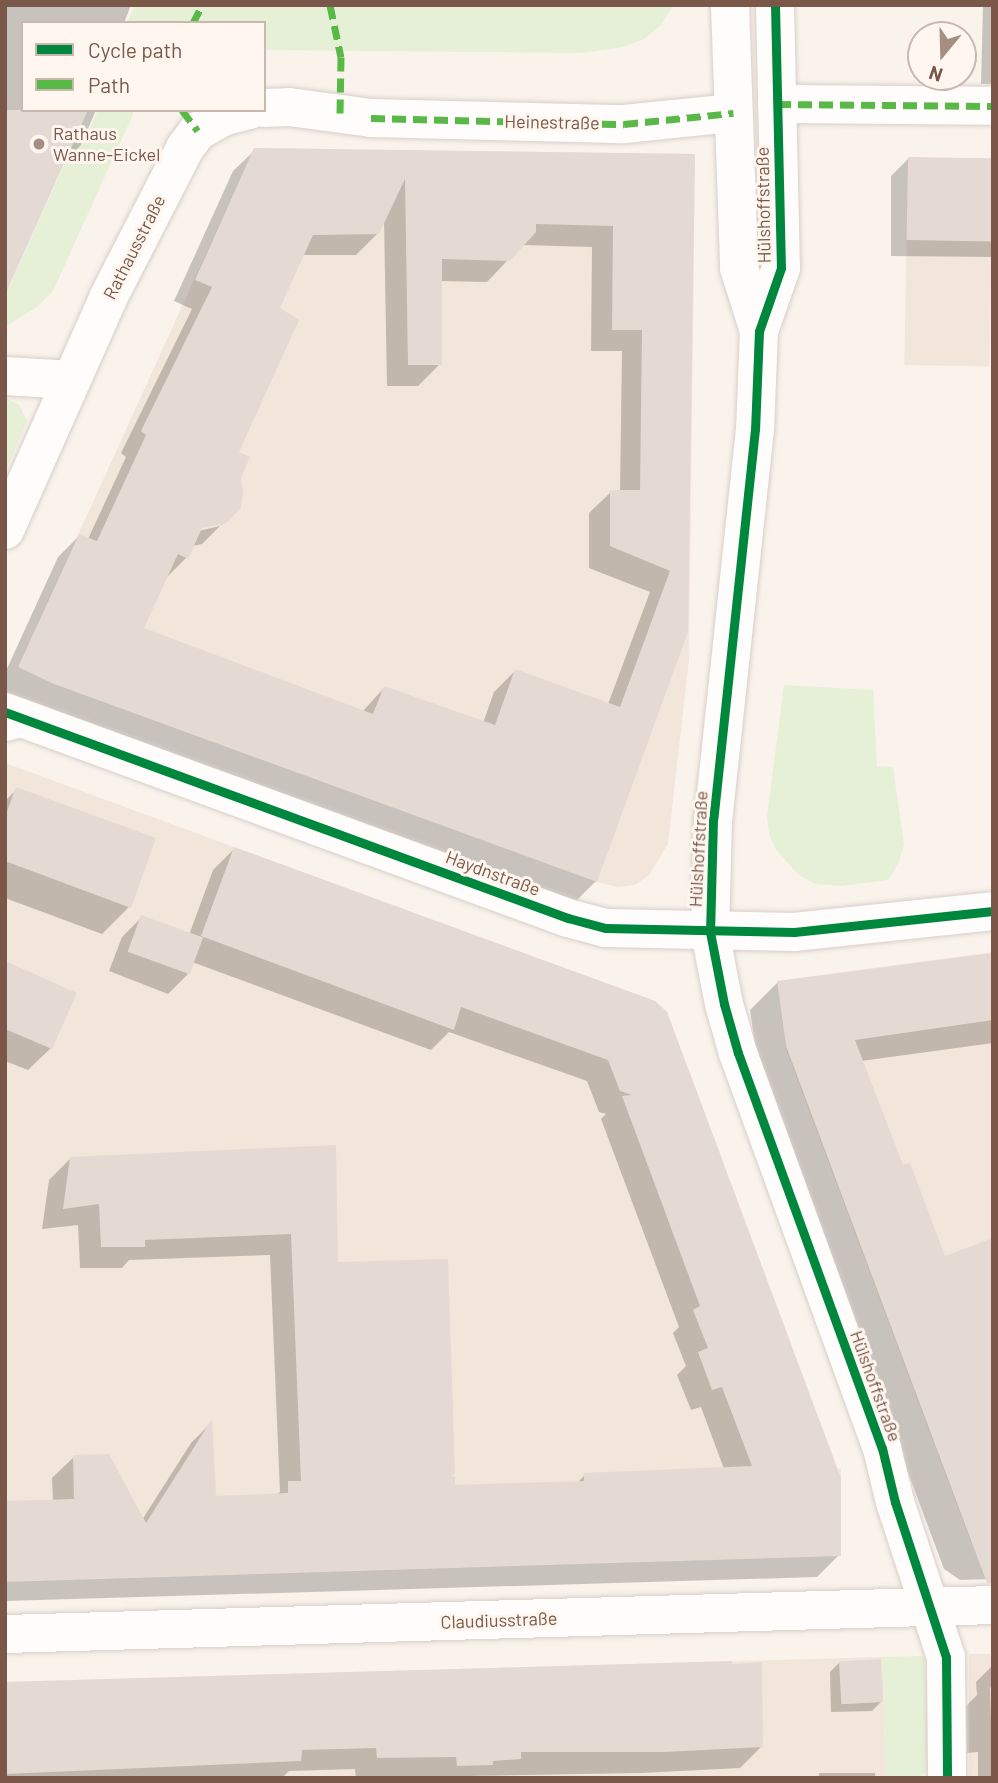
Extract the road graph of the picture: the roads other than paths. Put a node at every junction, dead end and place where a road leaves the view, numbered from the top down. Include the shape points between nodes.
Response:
1 (730, 5) edge
2 (775, 5) edge
3 (776, 104) junction
4 (993, 106) edge
5 (266, 108) edge
6 (241, 112) edge
7 (733, 113) junction
8 (759, 331) junction
9 (5, 376) edge
10 (72, 380) junction
11 (5, 530) edge
12 (11, 717) edge
13 (993, 911) edge
14 (710, 932) junction
15 (993, 1605) edge
16 (929, 1608) junction
17 (5, 1634) edge
18 (947, 1778) edge

1 - 7 street, Hülshoffstraße
2 - 3 street, Hülshoffstraße
3 - 4 street
3 - 8 street, Hülshoffstraße via 781,268
5 - 7 street, Heinestraße via 371,118 624,124
6 - 10 street, Rathausstraße via 198,131 185,148 109,296
7 - 8 street, Hülshoffstraße via 739,268
8 - 14 street, Hülshoffstraße via 755,429 713,819
9 - 10 street
10 - 11 street, Rathausstraße
12 - 14 street, Haydnstraße via 568,918 606,928
13 - 14 street, Haydnstraße via 821,930
14 - 16 street, Hülshoffstraße via 737,1054 882,1448
15 - 16 street, Claudiusstraße
16 - 17 street, Claudiusstraße
16 - 18 street, Hülshoffstraße via 946,1657

